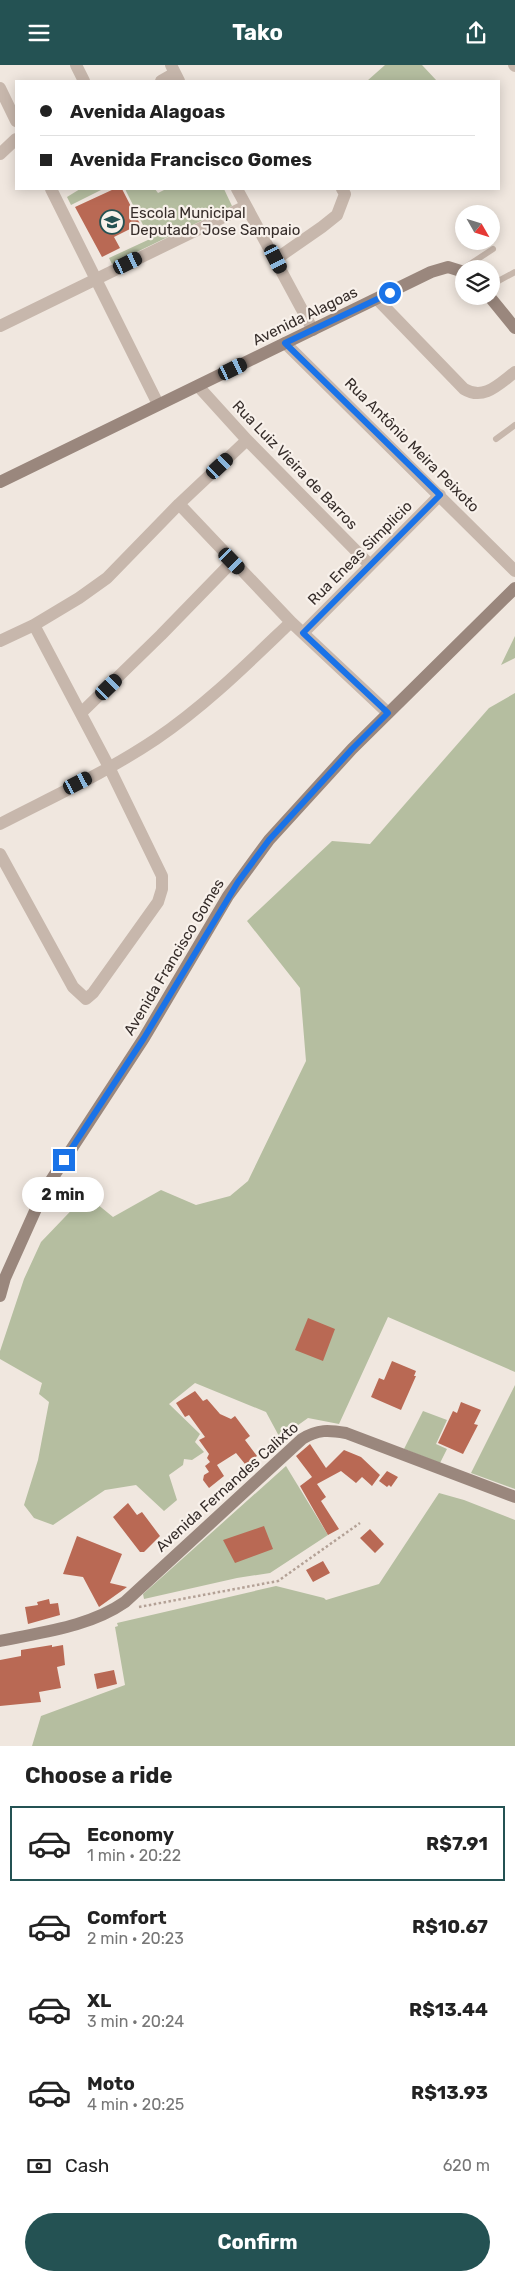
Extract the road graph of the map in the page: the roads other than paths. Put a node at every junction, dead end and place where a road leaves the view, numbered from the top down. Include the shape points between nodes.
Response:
1 (76, 65) edge
2 (175, 73) edge
3 (84, 80) edge
4 (164, 80) edge
5 (0, 88) edge
6 (15, 119) edge
7 (15, 140) edge
8 (0, 154) edge
9 (51, 190) edge
10 (238, 190) edge
11 (343, 190) edge
12 (246, 206) junction
13 (492, 250) edge
14 (276, 259) junction
15 (478, 260) edge
16 (455, 269) edge
17 (515, 272) edge
18 (95, 279) junction
19 (500, 280) edge
20 (377, 299) junction
21 (496, 305) edge
22 (0, 326) edge
23 (515, 328) edge
24 (313, 330) junction
25 (285, 343) junction
26 (515, 372) edge
27 (198, 386) junction
28 (158, 404) junction
29 (515, 425) edge
30 (496, 439) dead end
31 (247, 441) junction
32 (0, 482) edge
33 (440, 495) junction
34 (179, 504) junction
35 (232, 561) junction
36 (370, 565) junction
37 (515, 571) edge
38 (515, 588) edge
39 (291, 622) junction
40 (34, 625) junction
41 (303, 633) junction
42 (0, 641) edge
43 (81, 713) junction
44 (388, 713) junction
45 (109, 767) junction
46 (0, 824) edge
47 (0, 854) edge
48 (0, 1296) edge
49 (515, 1497) edge
50 (0, 1641) edge

1 - 3 street
2 - 4 street
5 - 6 street
7 - 8 street
9 - 18 street
10 - 12 street
11 - 14 street via 345,194 337,215
12 - 14 street
12 - 18 street
13 - 15 lane
14 - 24 street
16 - 20 street, Avenida Alagoas via 448,267 431,272
17 - 19 lane
18 - 22 street
18 - 28 street
20 - 24 street, Avenida Alagoas
20 - 26 street via 472,394 488,392
21 - 23 street
24 - 25 street, Avenida Alagoas
25 - 27 street, Avenida Alagoas
25 - 33 street, Rua Antônio Meira Peixoto
27 - 28 street, Avenida Alagoas
27 - 31 street, Rua Luiz Vieira de Barros
28 - 32 street, Avenida Alagoas
29 - 30 lane
31 - 34 street
31 - 36 street, Rua Luiz Vieira de Barros
33 - 36 street, Rua Eneas Simplicio
33 - 37 street, Rua Antônio Meira Peixoto
34 - 35 street
34 - 40 street via 106,578
35 - 39 street
35 - 43 street
36 - 41 street, Rua Eneas Simplicio
38 - 44 street, Avenida Francisco Gomes
39 - 41 street
39 - 45 street via 218,691 156,739
40 - 42 street
40 - 43 street
41 - 44 street
43 - 45 street
44 - 48 street, Avenida Francisco Gomes via 269,840 228,896 144,1038 44,1191
45 - 46 street
45 - 47 street via 162,876 162,889 158,902 94,993 86,999 73,987
49 - 50 street, Avenida Fernandes Calixto via 346,1433 327,1429 314,1432 302,1439 110,1613

